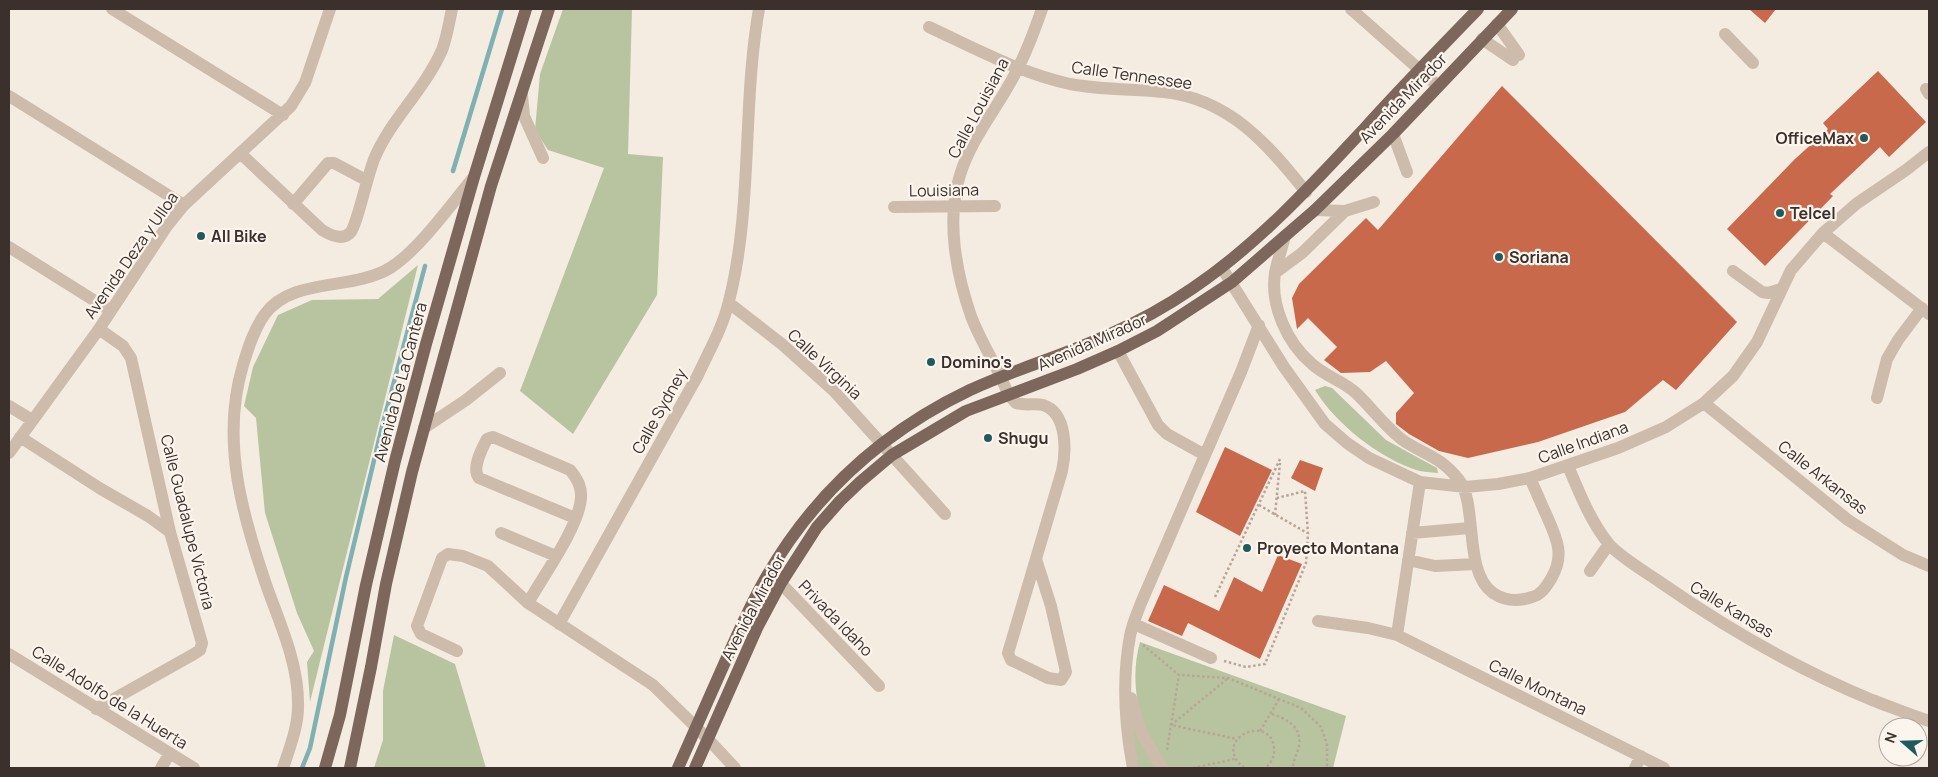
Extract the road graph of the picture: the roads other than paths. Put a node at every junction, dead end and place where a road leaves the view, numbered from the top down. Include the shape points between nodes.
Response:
1 (112, 9) edge
2 (330, 9) edge
3 (452, 9) edge
4 (526, 9) edge
5 (548, 9) edge
6 (759, 9) edge
7 (1042, 9) edge
8 (1351, 9) edge
9 (1478, 9) edge
10 (1512, 9) edge
11 (1497, 24) junction
12 (929, 27) dead end
13 (1725, 34) dead end
14 (1482, 39) junction
15 (1753, 63) dead end
16 (1018, 68) junction
17 (1419, 69) junction
18 (1438, 86) junction
19 (522, 95) junction
20 (9, 96) edge
21 (283, 115) junction
22 (1393, 134) junction
23 (1929, 152) edge
24 (240, 153) junction
25 (543, 158) dead end
26 (1408, 172) dead end
27 (474, 177) junction
28 (366, 180) junction
29 (1306, 192) junction
30 (1374, 202) dead end
31 (293, 204) junction
32 (184, 205) junction
33 (954, 206) junction
34 (994, 206) dead end
35 (894, 207) dead end
36 (1315, 210) junction
37 (1345, 211) junction
38 (1823, 232) junction
39 (1285, 236) junction
40 (9, 248) edge
41 (1222, 268) junction
42 (1275, 273) junction
43 (1232, 282) junction
44 (1781, 289) junction
45 (729, 303) junction
46 (1771, 309) junction
47 (111, 311) junction
48 (1926, 311) edge
49 (1259, 325) junction
50 (99, 329) junction
51 (1118, 351) junction
52 (1299, 351) junction
53 (1284, 367) junction
54 (500, 373) dead end
55 (1002, 377) junction
56 (1008, 394) junction
57 (1877, 398) dead end
58 (1704, 403) junction
59 (9, 406) edge
60 (32, 420) junction
61 (424, 428) junction
62 (20, 438) junction
63 (881, 443) junction
64 (9, 453) edge
65 (892, 455) junction
66 (1205, 456) junction
67 (1568, 466) junction
68 (1530, 478) junction
69 (1420, 482) junction
70 (1465, 487) junction
71 (946, 514) dead end
72 (575, 518) junction
73 (1470, 528) junction
74 (170, 532) junction
75 (501, 533) dead end
76 (1412, 533) junction
77 (1609, 544) junction
78 (556, 556) junction
79 (1036, 559) junction
80 (1408, 560) junction
81 (1476, 564) junction
82 (1929, 566) edge
83 (1590, 571) dead end
84 (770, 572) junction
85 (781, 583) junction
86 (528, 603) junction
87 (1318, 622) dead end
88 (559, 624) junction
89 (1132, 629) junction
90 (1397, 635) junction
91 (457, 650) dead end
92 (9, 654) edge
93 (1211, 658) road end
94 (1125, 677) junction
95 (879, 686) dead end
96 (96, 708) junction
97 (1929, 721) edge
98 (696, 728) junction
99 (708, 739) junction
100 (170, 753) junction
101 (1641, 756) junction
102 (161, 768) edge
103 (194, 768) edge
104 (283, 768) edge
105 (325, 768) edge
106 (350, 768) edge
107 (678, 768) edge
108 (695, 768) edge
109 (735, 768) edge
110 (1133, 768) edge
111 (1162, 768) edge
112 (1635, 768) edge
113 (1664, 768) edge

1 - 21 street
2 - 21 street, Avenida Deza y Ulloa via 305,83
3 - 28 street via 440,54 382,142
4 - 27 main road, Avenida De La Cantera
5 - 19 main road
6 - 45 street, Calle Sydney via 750,76 740,234
7 - 16 street, Calle Louisiana
8 - 17 street
9 - 17 main road, Avenida Mirador
10 - 11 main road, Avenida Mirador
11 - 14 main road, Avenida Mirador
11 - 14 street via 1516,58
12 - 16 street, Calle Tennessee
13 - 15 street
14 - 18 main road, Avenida Mirador
16 - 29 street, Calle Tennessee via 1094,88 1165,92 1202,101 1248,128
16 - 33 street, Calle Louisiana via 971,150 960,174
17 - 18 street
17 - 29 main road, Avenida Mirador
18 - 22 main road, Avenida Mirador
19 - 25 street via 524,116
19 - 61 main road via 492,186
20 - 32 street
21 - 24 street, Avenida Deza y Ulloa
22 - 26 street
22 - 36 main road, Avenida Mirador
23 - 38 street, Calle Indiana
24 - 31 street
24 - 32 street, Avenida Deza y Ulloa
27 - 104 street via 418,242 389,268 362,280 290,294 273,305 259,323 245,356 235,401 233,430 239,492 286,639 298,694 298,716
27 - 105 main road, Avenida De La Cantera via 395,461 340,715
28 - 31 street via 328,163
28 - 31 street via 351,233 343,237 322,230
29 - 41 main road, Avenida Mirador
30 - 37 street
32 - 47 street, Avenida Deza y Ulloa
33 - 34 street, Louisiana
33 - 35 street, Louisiana
33 - 55 street, Calle Louisiana via 953,238 971,316
36 - 37 street
36 - 39 main road, Avenida Mirador
37 - 42 street via 1302,253
38 - 44 street, Calle Indiana via 1791,270
38 - 48 street
39 - 42 street
39 - 43 main road, Avenida Mirador
40 - 47 street
41 - 43 street, Calle Indiana
41 - 55 main road, Avenida Mirador via 1134,323
42 - 52 street via 1274,287 1280,316
43 - 49 street, Calle Indiana
43 - 51 main road, Avenida Mirador via 1157,331
44 - 46 street, Calle Indiana
44 - 46 street via 1762,292 1733,271
45 - 63 street, Calle Virginia via 810,368
45 - 88 street, Calle Sydney via 698,375
46 - 58 street, Calle Indiana via 1757,342 1733,376
47 - 50 street, Avenida Deza y Ulloa
48 - 57 street via 1898,340 1887,359
49 - 53 street, Calle Indiana
49 - 66 street
50 - 60 street, Avenida Deza y Ulloa
50 - 74 street, Calle Guadalupe Victoria via 123,346 131,358
51 - 56 main road, Avenida Mirador
51 - 66 street via 1158,425 1167,434
52 - 53 street
52 - 70 street via 1322,372 1355,392 1396,435 1449,467
53 - 69 street, Calle Indiana via 1325,424 1347,443 1369,458
54 - 61 street
55 - 56 street, Calle Louisiana
55 - 63 main road, Avenida Mirador via 940,406
56 - 65 main road, Avenida Mirador via 966,411
56 - 79 street via 1016,403 1049,407 1064,433 1066,452 1062,471
58 - 67 street, Calle Indiana via 1666,427
58 - 82 street, Calle Arkansas via 1848,520 1903,555
59 - 60 street
60 - 62 street, Avenida Deza y Ulloa
61 - 106 main road via 386,584
62 - 64 street, Avenida Deza y Ulloa
62 - 74 street
63 - 65 street, Calle Virginia
63 - 84 main road, Avenida Mirador via 825,496 803,522
65 - 71 street, Calle Virginia
65 - 85 main road, Avenida Mirador via 829,513
66 - 89 street
67 - 68 street, Calle Indiana
67 - 77 street, Calle Kansas via 1585,504
68 - 70 street, Calle Indiana
68 - 81 street via 1559,546 1559,559 1553,576 1535,597 1508,600 1487,588
69 - 70 street, Calle Indiana
69 - 76 street
70 - 73 street
72 - 72 street via 581,496 576,477 570,470 493,437 487,439 476,467 479,478
72 - 78 street
73 - 76 street
73 - 81 street
74 - 96 street, Calle Guadalupe Victoria via 202,639 201,646 194,654
75 - 78 street
76 - 80 street
77 - 83 street
77 - 97 street, Calle Kansas via 1731,629 1840,686
78 - 86 street
79 - 79 street via 1066,672 1060,680 1048,678 1011,660 1008,653
80 - 81 street via 1435,566
80 - 90 street
84 - 85 street, Privada Idaho
84 - 98 main road, Avenida Mirador via 748,612
85 - 95 street, Privada Idaho
85 - 99 main road, Avenida Mirador via 757,628
86 - 88 street
86 - 91 street via 488,566 463,556 446,555 442,558 417,626 421,634
87 - 90 street, Calle Montana
88 - 98 street via 653,685
89 - 93 street
89 - 94 street
90 - 101 street, Calle Montana
92 - 96 street, Calle Adolfo de la Huerta
94 - 110 street
94 - 111 street via 1141,732
96 - 100 street, Calle Adolfo de la Huerta
98 - 99 street
98 - 107 main road, Avenida Mirador
99 - 108 main road, Avenida Mirador
99 - 109 street
100 - 102 street
100 - 103 street, Calle Adolfo de la Huerta
101 - 112 street
101 - 113 street, Calle Montana

